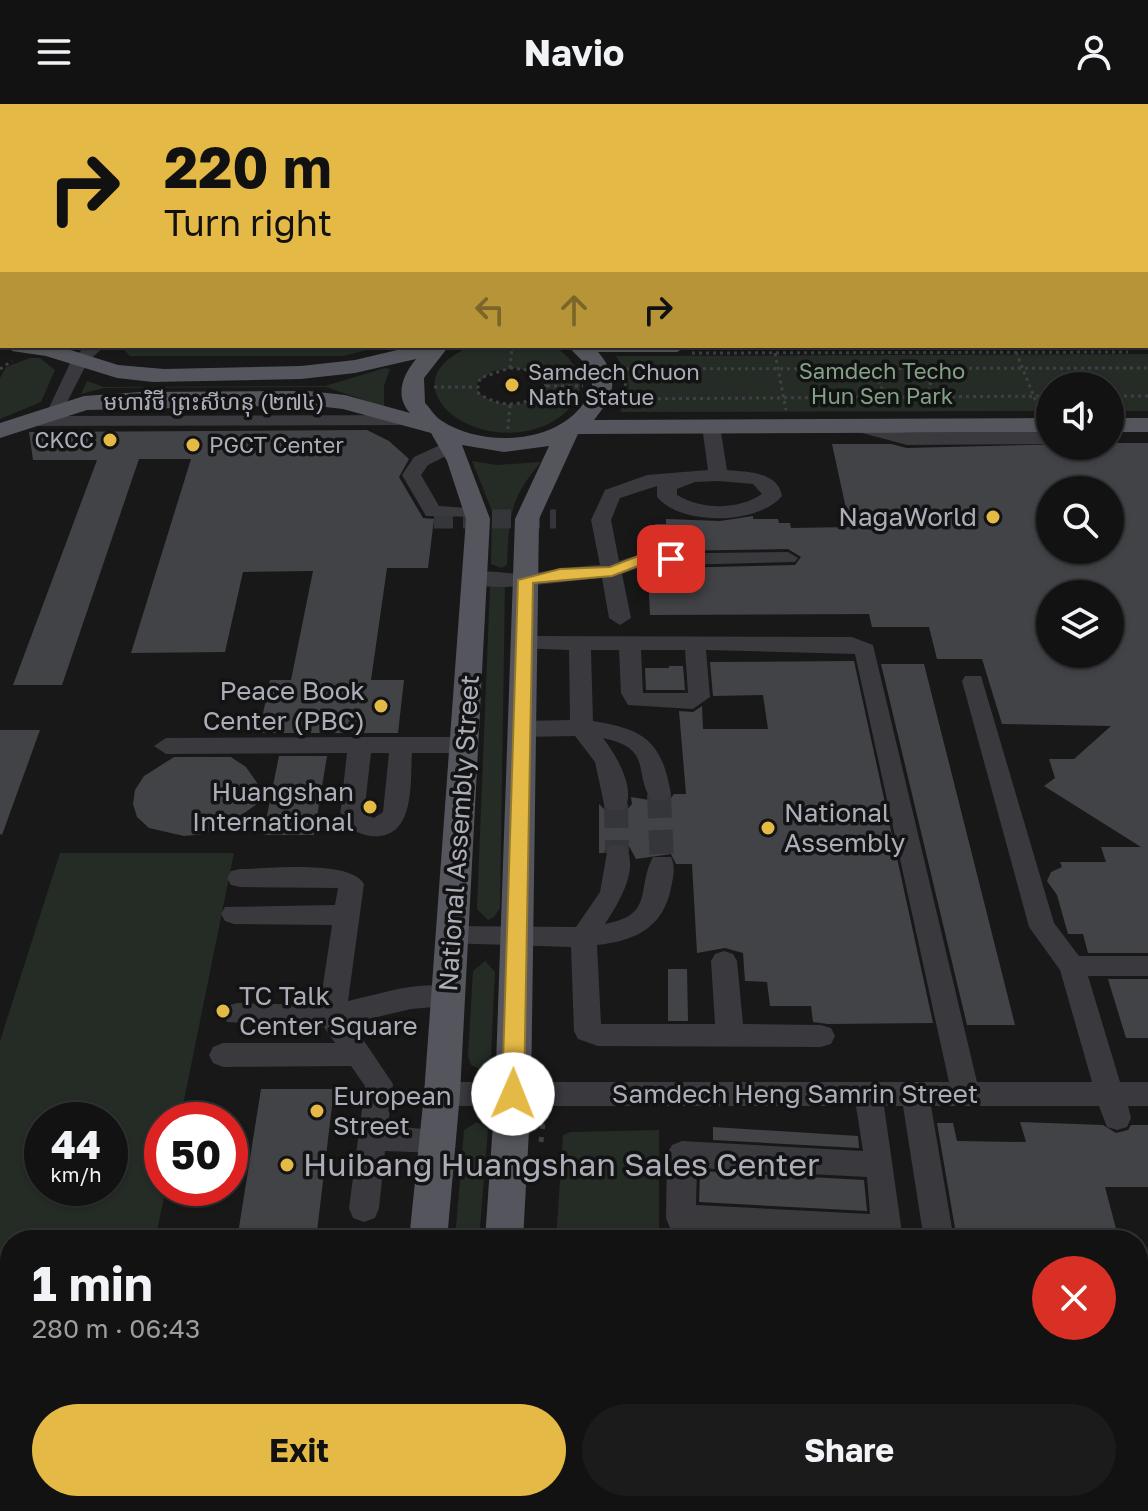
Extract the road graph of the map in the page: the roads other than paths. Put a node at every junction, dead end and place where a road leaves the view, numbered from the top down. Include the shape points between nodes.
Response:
1 (430, 348) edge
2 (435, 348) edge
3 (581, 348) edge
4 (630, 348) edge
5 (10, 349) edge
6 (681, 350) edge
7 (89, 353) edge
8 (56, 412) junction
9 (1036, 420) edge
10 (31, 422) junction
11 (1124, 425) edge
12 (1148, 425) edge
13 (711, 426) junction
14 (857, 426) junction
15 (572, 429) junction
16 (0, 431) edge
17 (435, 431) junction
18 (1036, 438) edge
19 (718, 475) junction
20 (674, 480) junction
21 (476, 513) junction
22 (788, 558) dead end
23 (612, 571) junction
24 (475, 579) junction
25 (525, 580) junction
26 (620, 618) dead end
27 (524, 643) junction
28 (580, 644) junction
29 (630, 644) junction
30 (695, 644) junction
31 (973, 681) dead end
32 (522, 729) junction
33 (582, 729) junction
34 (360, 745) junction
35 (401, 745) junction
36 (464, 745) junction
37 (166, 746) dead end
38 (659, 794) tunnel mouth
39 (616, 804) tunnel mouth
40 (617, 853) tunnel mouth
41 (662, 864) tunnel mouth
42 (240, 878) dead end
43 (234, 914) dead end
44 (347, 915) junction
45 (452, 936) junction
46 (517, 936) junction
47 (584, 936) junction
48 (724, 961) dead end
49 (1072, 966) junction
50 (1148, 966) edge
51 (448, 997) junction
52 (237, 1014) dead end
53 (332, 1016) junction
54 (730, 1036) junction
55 (821, 1036) dead end
56 (356, 1054) junction
57 (223, 1055) dead end
58 (442, 1094) junction
59 (513, 1094) junction
60 (868, 1094) junction
61 (915, 1094) junction
62 (966, 1094) junction
63 (1148, 1094) edge
64 (1114, 1106) junction
65 (373, 1138) junction
66 (438, 1140) junction
67 (880, 1165) junction
68 (364, 1208) dead end
69 (429, 1230) edge
70 (505, 1230) edge
71 (836, 1230) edge
72 (888, 1230) edge
73 (937, 1230) edge

1 - 7 main road via 350,370 309,374 132,374
2 - 17 main road, National Assembly Street via 420,364 412,386 417,412
3 - 15 main road, National Assembly Street via 599,365 603,384 596,406
4 - 6 main road
5 - 7 main road
7 - 8 street
8 - 10 main road, មហាវិថី ព្រះសីហនុ (២៧៤)
8 - 17 main road, មហាវិថី ព្រះសីហនុ (២៧៤) via 118,400 308,398 345,402
9 - 14 main road, មហាវិថី ព្រះសីហនុ (២៧៤)
10 - 16 main road, មហាវិថី ព្រះសីហនុ (២៧៤)
10 - 17 street
11 - 12 main road
13 - 14 main road, មហាវិថី ព្រះសីហនុ (២៧៤)
13 - 15 main road, មហាវិថី ព្រះសីហនុ (២៧៤)
13 - 19 street
14 - 18 street via 907,439
15 - 17 main road, មហាវិថី ព្រះសីហនុ (២៧៤) via 507,445
15 - 25 main road, National Assembly Street via 527,519
17 - 21 main road, National Assembly Street
17 - 21 street via 411,475 433,512
19 - 20 street
19 - 20 street via 758,479 772,496 750,507 697,508 674,504 667,497 665,491
20 - 23 street via 647,481 612,494 601,520
21 - 24 main road, National Assembly Street
22 - 23 street via 641,560
23 - 25 street
23 - 26 street
24 - 25 street
24 - 36 main road, National Assembly Street
25 - 27 main road, National Assembly Street
27 - 28 street
27 - 32 main road, National Assembly Street
28 - 29 street
28 - 33 street
29 - 30 street
29 - 30 street via 632,693 646,702 699,697
30 - 62 street via 852,644 865,650
31 - 49 street via 1042,927
32 - 33 street
32 - 46 main road, National Assembly Street
33 - 38 street via 631,740 651,758
33 - 39 street via 605,753
34 - 35 street
34 - 35 street via 352,816 362,826 373,827 383,827 395,815
34 - 37 street
35 - 36 street
36 - 45 main road, National Assembly Street
40 - 47 street via 612,893
41 - 47 street via 658,895 641,923 613,936
42 - 44 street via 340,878 351,884
43 - 44 street
44 - 53 street
45 - 46 street
45 - 51 main road, National Assembly Street
46 - 47 street
46 - 59 main road, National Assembly Street
47 - 54 street via 588,1031
48 - 54 street
49 - 50 street
49 - 64 street
51 - 53 street via 411,998
51 - 58 main road, National Assembly Street
52 - 53 street
53 - 56 street
54 - 55 street
56 - 57 street
56 - 65 street via 379,1084
58 - 59 street, Samdech Heng Samrin Street
58 - 66 main road, National Assembly Street
59 - 60 street, Samdech Heng Samrin Street
59 - 70 main road, National Assembly Street
60 - 61 street, Samdech Heng Samrin Street
60 - 67 street
61 - 62 street, Samdech Heng Samrin Street
61 - 73 street
62 - 64 street, Samdech Heng Samrin Street
63 - 64 street, Samdech Heng Samrin Street
65 - 66 street
65 - 68 street
66 - 69 main road, National Assembly Street
67 - 71 street via 682,1154 681,1218
67 - 72 street

